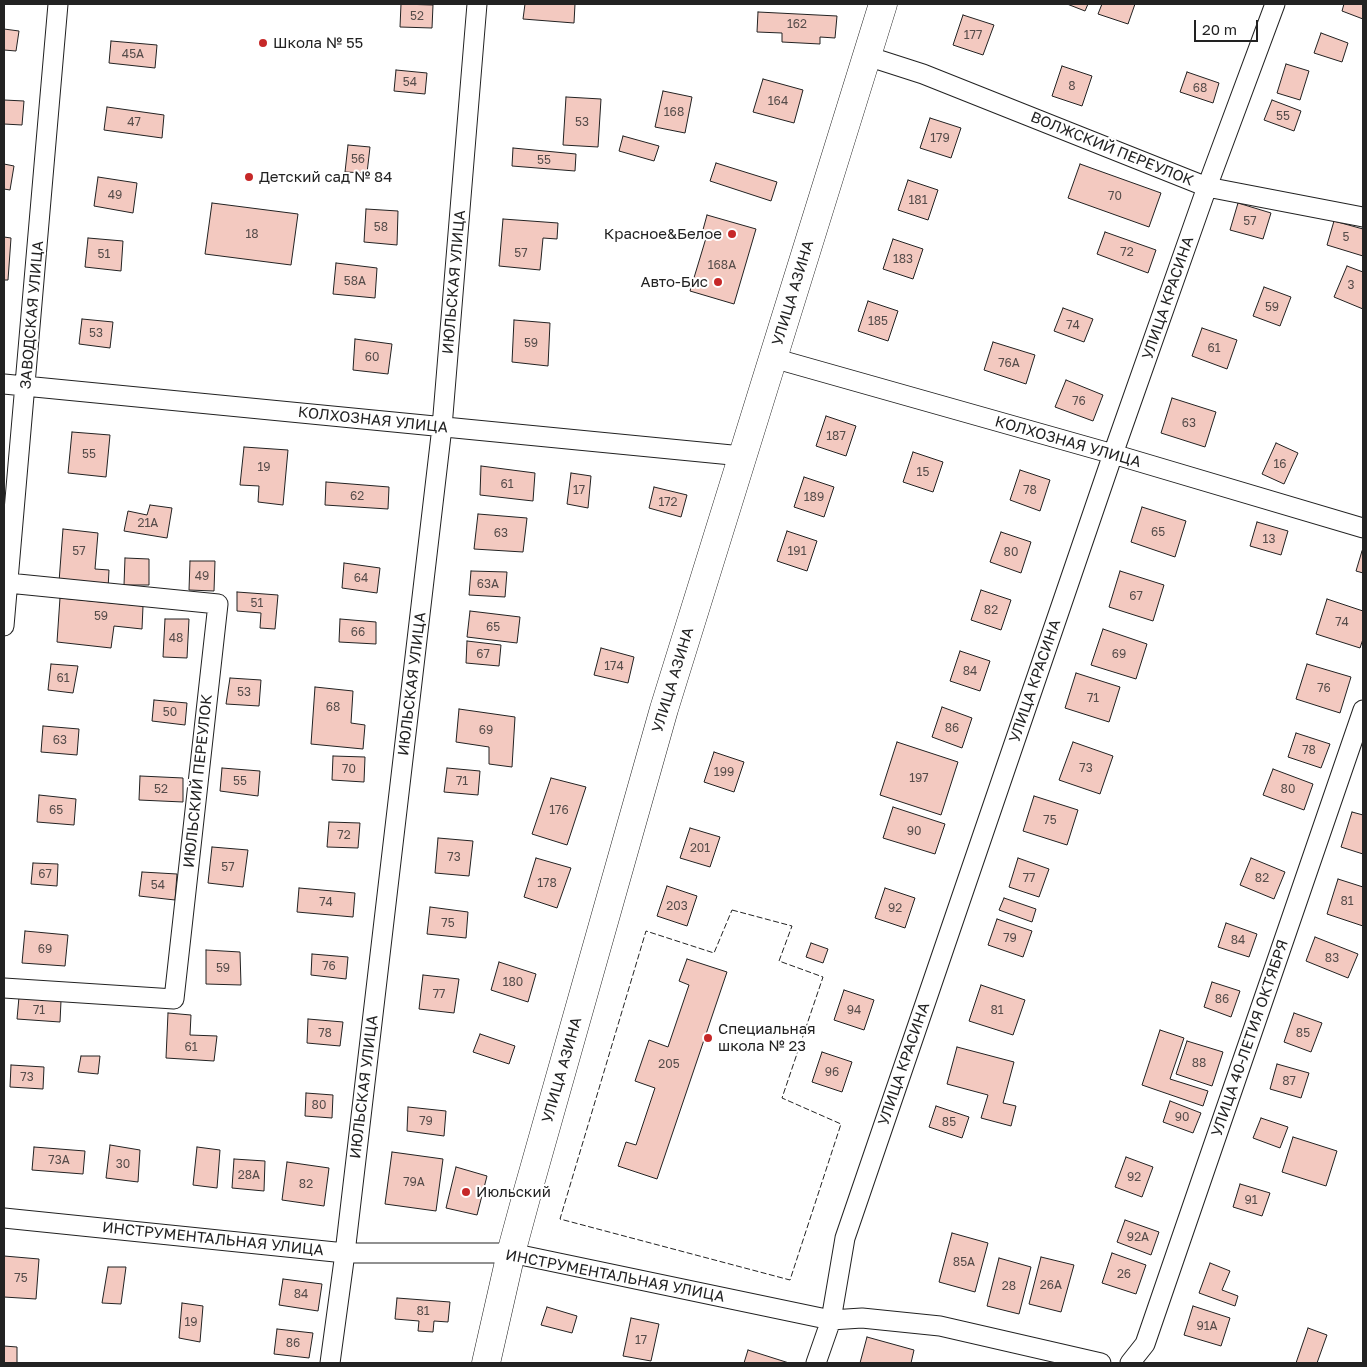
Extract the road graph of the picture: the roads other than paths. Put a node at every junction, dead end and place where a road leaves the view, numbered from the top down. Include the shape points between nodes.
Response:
1 (58, 4) edge
2 (477, 4) edge
3 (884, 4) edge
4 (1275, 4) edge
5 (867, 56) junction
6 (1207, 187) junction
7 (1363, 217) edge
8 (773, 358) junction
9 (4, 384) edge
10 (25, 386) junction
11 (442, 427) junction
12 (1112, 454) junction
13 (742, 456) junction
14 (1363, 528) edge
15 (8, 584) junction
16 (4, 626) edge
17 (1363, 710) edge
18 (4, 988) edge
19 (4, 1218) edge
20 (345, 1252) junction
21 (511, 1253) junction
22 (831, 1320) junction
23 (330, 1363) edge
24 (486, 1363) edge
25 (816, 1363) edge
26 (1101, 1363) edge
27 (1130, 1363) edge

1 - 10 street, ЗАВОДСКАЯ УЛИЦА
2 - 11 street, ИЮЛЬСКАЯ УЛИЦА
3 - 5 main road, УЛИЦА АЗИНА
4 - 6 street, УЛИЦА КРАСИНА
5 - 6 street, ВОЛЖСКИЙ ПЕРЕУЛОК via 923,74
5 - 8 main road, УЛИЦА АЗИНА
6 - 7 street, ВОЛЖСКИЙ ПЕРЕУЛОК
6 - 12 street, УЛИЦА КРАСИНА
8 - 12 street, КОЛХОЗНАЯ УЛИЦА
8 - 13 main road, УЛИЦА АЗИНА
9 - 10 street, КОЛХОЗНАЯ УЛИЦА
10 - 11 street, КОЛХОЗНАЯ УЛИЦА
10 - 15 street, ЗАВОДСКАЯ УЛИЦА
11 - 13 street, КОЛХОЗНАЯ УЛИЦА
11 - 20 street, ИЮЛЬСКАЯ УЛИЦА
12 - 14 street, КОЛХОЗНАЯ УЛИЦА
12 - 22 street, УЛИЦА КРАСИНА via 845,1238
13 - 21 main road, УЛИЦА АЗИНА via 664,709
15 - 16 street, ЗАВОДСКАЯ УЛИЦА
15 - 18 street, ИЮЛЬСКИЙ ПЕРЕУЛОК via 218,604 174,998
17 - 27 street, УЛИЦА 40-ЛЕТИЯ ОКТЯБРЯ via 1145,1344
19 - 20 street, ИНСТРУМЕНТАЛЬНАЯ УЛИЦА
20 - 21 street, ИНСТРУМЕНТАЛЬНАЯ УЛИЦА
20 - 23 street, ИЮЛЬСКАЯ УЛИЦА
21 - 22 street, ИНСТРУМЕНТАЛЬНАЯ УЛИЦА
21 - 24 main road, УЛИЦА АЗИНА
22 - 25 street, УЛИЦА КРАСИНА
22 - 26 street, ИНСТРУМЕНТАЛЬНАЯ УЛИЦА via 862,1318 940,1326

